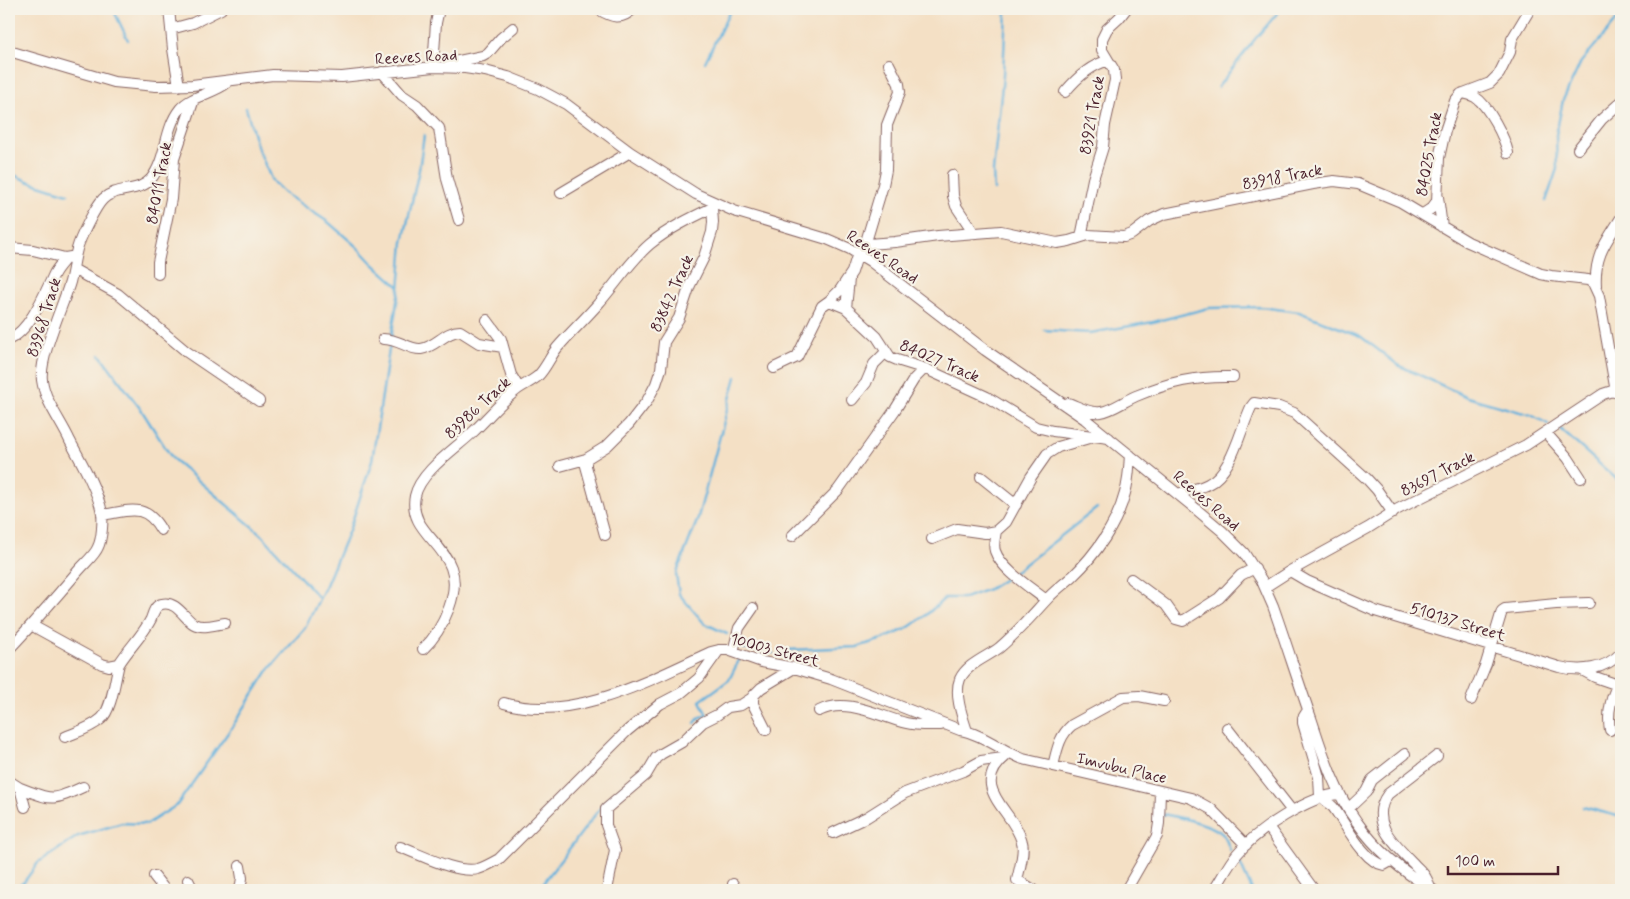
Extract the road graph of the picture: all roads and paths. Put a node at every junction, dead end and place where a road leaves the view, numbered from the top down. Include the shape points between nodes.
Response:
1 (169, 9) edge
2 (221, 9) edge
3 (439, 9) edge
4 (598, 9) edge
5 (633, 9) edge
6 (1126, 9) edge
7 (1530, 9) edge
8 (513, 28) dead end
9 (171, 29) junction
10 (9, 51) edge
11 (1107, 60) junction
12 (890, 64) dead end
13 (433, 67) junction
14 (446, 67) junction
15 (382, 72) junction
16 (229, 81) junction
17 (179, 86) junction
18 (1064, 92) dead end
19 (1463, 93) junction
20 (194, 99) junction
21 (1621, 102) edge
22 (1578, 149) dead end
23 (630, 152) junction
24 (1508, 152) dead end
25 (952, 175) dead end
26 (561, 193) dead end
27 (1438, 196) junction
28 (713, 205) junction
29 (1423, 214) junction
30 (1621, 218) edge
31 (459, 220) dead end
32 (1442, 227) junction
33 (974, 233) junction
34 (1081, 237) junction
35 (865, 245) junction
36 (9, 248) edge
37 (858, 253) junction
38 (71, 256) junction
39 (73, 269) junction
40 (158, 274) dead end
41 (849, 278) junction
42 (1596, 286) junction
43 (829, 301) junction
44 (846, 308) junction
45 (487, 320) dead end
46 (9, 339) edge
47 (383, 339) dead end
48 (502, 347) junction
49 (886, 352) junction
50 (774, 368) dead end
51 (926, 370) junction
52 (1233, 377) dead end
53 (519, 388) junction
54 (1618, 393) edge
55 (852, 400) dead end
56 (1057, 400) junction
57 (259, 401) dead end
58 (1546, 433) junction
59 (1095, 437) junction
60 (1109, 438) junction
61 (1130, 455) junction
62 (586, 459) junction
63 (560, 466) dead end
64 (981, 477) dead end
65 (1581, 478) dead end
66 (1178, 494) junction
67 (1016, 505) junction
68 (1393, 513) junction
69 (102, 515) junction
70 (161, 530) dead end
71 (996, 531) junction
72 (605, 535) dead end
73 (792, 536) dead end
74 (932, 539) dead end
75 (1255, 568) junction
76 (1290, 570) junction
77 (1131, 579) dead end
78 (1265, 587) junction
79 (1046, 600) junction
80 (1590, 604) dead end
81 (753, 608) dead end
82 (225, 623) dead end
83 (31, 625) junction
84 (1492, 647) junction
85 (9, 649) edge
86 (423, 649) dead end
87 (719, 650) junction
88 (733, 652) junction
89 (1621, 653) edge
90 (119, 664) junction
91 (794, 668) junction
92 (1582, 670) junction
93 (1620, 684) edge
94 (752, 698) junction
95 (1471, 700) dead end
96 (1164, 701) dead end
97 (504, 703) dead end
98 (1308, 710) junction
99 (819, 712) dead end
100 (950, 726) junction
101 (1227, 728) dead end
102 (766, 730) dead end
103 (1610, 730) dead end
104 (966, 731) junction
105 (65, 737) dead end
106 (978, 737) joint
107 (1405, 754) dead end
108 (1006, 756) junction
109 (1437, 756) dead end
110 (1053, 766) junction
111 (9, 781) edge
112 (83, 787) dead end
113 (20, 788) junction
114 (1160, 791) junction
115 (1340, 794) junction
116 (1320, 797) junction
117 (25, 807) dead end
118 (1348, 809) junction
119 (1292, 811) junction
120 (1268, 828) junction
121 (833, 833) dead end
122 (1246, 845) junction
123 (400, 847) dead end
124 (1391, 861) junction
125 (240, 866) dead end
126 (154, 876) dead end
127 (188, 880) dead end
128 (1431, 889) edge
129 (165, 890) edge
130 (193, 890) edge
131 (240, 890) edge
132 (607, 890) edge
133 (1034, 890) edge
134 (1126, 890) edge
135 (1214, 890) edge
136 (1314, 890) edge

1 - 9 street
2 - 9 street via 193,24
3 - 13 street
4 - 5 street via 619,18
6 - 11 street, 83921 Track via 1103,35 1102,46
7 - 19 street via 1512,39 1510,52 1499,74 1490,83
8 - 14 street via 483,56 454,62
9 - 17 street
10 - 17 street, Reeves Road via 114,82
11 - 18 street via 1073,82
11 - 34 street, 83921 Track via 1114,70 1115,80
12 - 35 street via 900,92 887,125 883,185
13 - 14 street, Reeves Road
13 - 15 street, Reeves Road
14 - 23 street, Reeves Road via 492,73 538,89 566,104
15 - 16 street, Reeves Road via 329,78 273,75
15 - 31 street via 439,128 447,179
16 - 17 street, Reeves Road
16 - 20 street, 83968 Track via 221,88
19 - 24 street via 1476,98 1493,119 1503,134
19 - 27 street, 84025 Track via 1453,106 1445,131 1438,167
20 - 38 street, 83968 Track via 176,115 158,167 150,180 103,199
20 - 40 street, 84011 Track via 174,159 170,207
21 - 22 street via 1602,119
23 - 26 street
23 - 28 street, Reeves Road
25 - 33 street via 956,206
27 - 29 street, 84025 Track via 1435,206
27 - 32 street
28 - 37 street, Reeves Road via 819,236
28 - 53 street, 83986 Track via 671,229 643,250 555,351 538,376
28 - 62 street, 83842 Track via 713,222 704,257 679,318 664,342 656,384 629,424 607,446
29 - 32 street, 83918 Track
29 - 34 street, 83918 Track via 1358,184 1334,182 1172,212 1124,237
30 - 42 street via 1600,252
32 - 42 street, 83918 Track via 1474,245 1541,274 1588,280
33 - 34 street, 83918 Track via 1006,232 1057,243
33 - 35 street, 83918 Track
35 - 37 street
36 - 38 street
37 - 41 street
37 - 56 street, Reeves Road via 985,350
38 - 39 street, 83968 Track
38 - 46 street via 55,273 31,317 18,334
39 - 57 street via 118,294 187,352
39 - 69 street, 83968 Track via 47,350 42,378 54,412 92,486
41 - 43 street
41 - 44 street
42 - 54 street
43 - 44 street, 84027 Track
43 - 50 street via 822,306 797,357
44 - 49 street, 84027 Track via 877,337
45 - 48 street via 501,339
47 - 48 street via 420,349 460,331 478,343
48 - 53 street
49 - 51 street, 84027 Track via 897,360
49 - 55 street via 874,364 866,383
51 - 59 street, 84027 Track via 988,397 1036,427
51 - 73 street via 914,379 838,490
52 - 56 street via 1179,380 1101,412
53 - 86 street, 83986 Track via 434,466 419,486 415,497 416,512 422,526 449,562 455,584 442,625
54 - 58 street, 83697 Track via 1610,391 1603,394
56 - 60 street, Reeves Road
58 - 65 street
58 - 68 street, 83697 Track
59 - 60 street, 84027 Track
59 - 67 street via 1052,450 1040,463
60 - 61 street, Reeves Road
61 - 66 street, Reeves Road
61 - 79 street via 1125,495 1111,528 1093,554
62 - 63 street, 83842 Track
62 - 72 street
64 - 67 street
66 - 68 street via 1208,484 1218,476 1232,454 1251,407 1259,403 1299,416 1367,479
66 - 75 street, Reeves Road via 1222,531
67 - 71 street
68 - 76 street, 83697 Track
69 - 70 street via 137,510 151,516
69 - 83 street, 83968 Track via 98,547
71 - 74 street via 985,533 956,529
71 - 79 street via 994,546 997,556 1012,574
75 - 77 street via 1240,575 1219,598 1183,621 1176,619 1166,605
75 - 78 street, Reeves Road
76 - 78 street, 83697 Track
76 - 84 street, 510137 Street via 1307,581 1376,611
78 - 98 street, Reeves Road
79 - 104 street via 1016,632 962,676 958,694
80 - 84 street via 1505,609
81 - 88 street via 739,628
82 - 90 street via 194,624 177,608 162,604 155,608 150,622
83 - 85 street, 83968 Track
83 - 90 street via 102,664
84 - 92 street, 510137 Street
84 - 95 street
87 - 88 street, 10003 Street
87 - 97 street, 10003 Street via 599,700 535,709
87 - 123 street via 699,678 627,731 493,862 478,869 464,869
88 - 91 street, 10003 Street
89 - 92 street, 510137 Street via 1604,665
90 - 105 street via 105,714 91,725
91 - 94 street via 761,688
91 - 100 street, 10003 Street
92 - 93 street via 1594,678
93 - 103 street via 1609,711
94 - 102 street
94 - 132 street via 703,722 682,742 661,754 646,775 606,809 606,825 615,850
96 - 110 street via 1139,696 1123,697 1072,726 1060,740
98 - 115 street, Reeves Road
98 - 116 street via 1303,723 1320,777
99 - 100 street via 831,706 846,706 915,725
100 - 104 street, 10003 Street
101 - 119 street
104 - 106 street, 10003 Street
106 - 108 street, Imvubu Place via 997,745
107 - 118 street via 1372,780 1366,792
108 - 110 street, Imvubu Place
108 - 121 street via 982,761 905,793 867,817
108 - 133 street via 994,769 992,792 1023,843 1017,880
109 - 128 street via 1388,794 1382,801 1380,812 1383,828 1424,875
110 - 114 street, Imvubu Place
111 - 113 street
112 - 113 street via 50,799
113 - 117 street
114 - 122 street, Imvubu Place via 1201,802
114 - 134 street via 1157,836
115 - 116 street
115 - 118 street, Reeves Road
116 - 119 street
116 - 124 street via 1332,807 1374,862 1384,865
118 - 124 street, Reeves Road
119 - 120 street
120 - 122 street
120 - 136 street
122 - 135 street
124 - 128 street, Reeves Road
125 - 131 street
126 - 129 street
127 - 130 street

